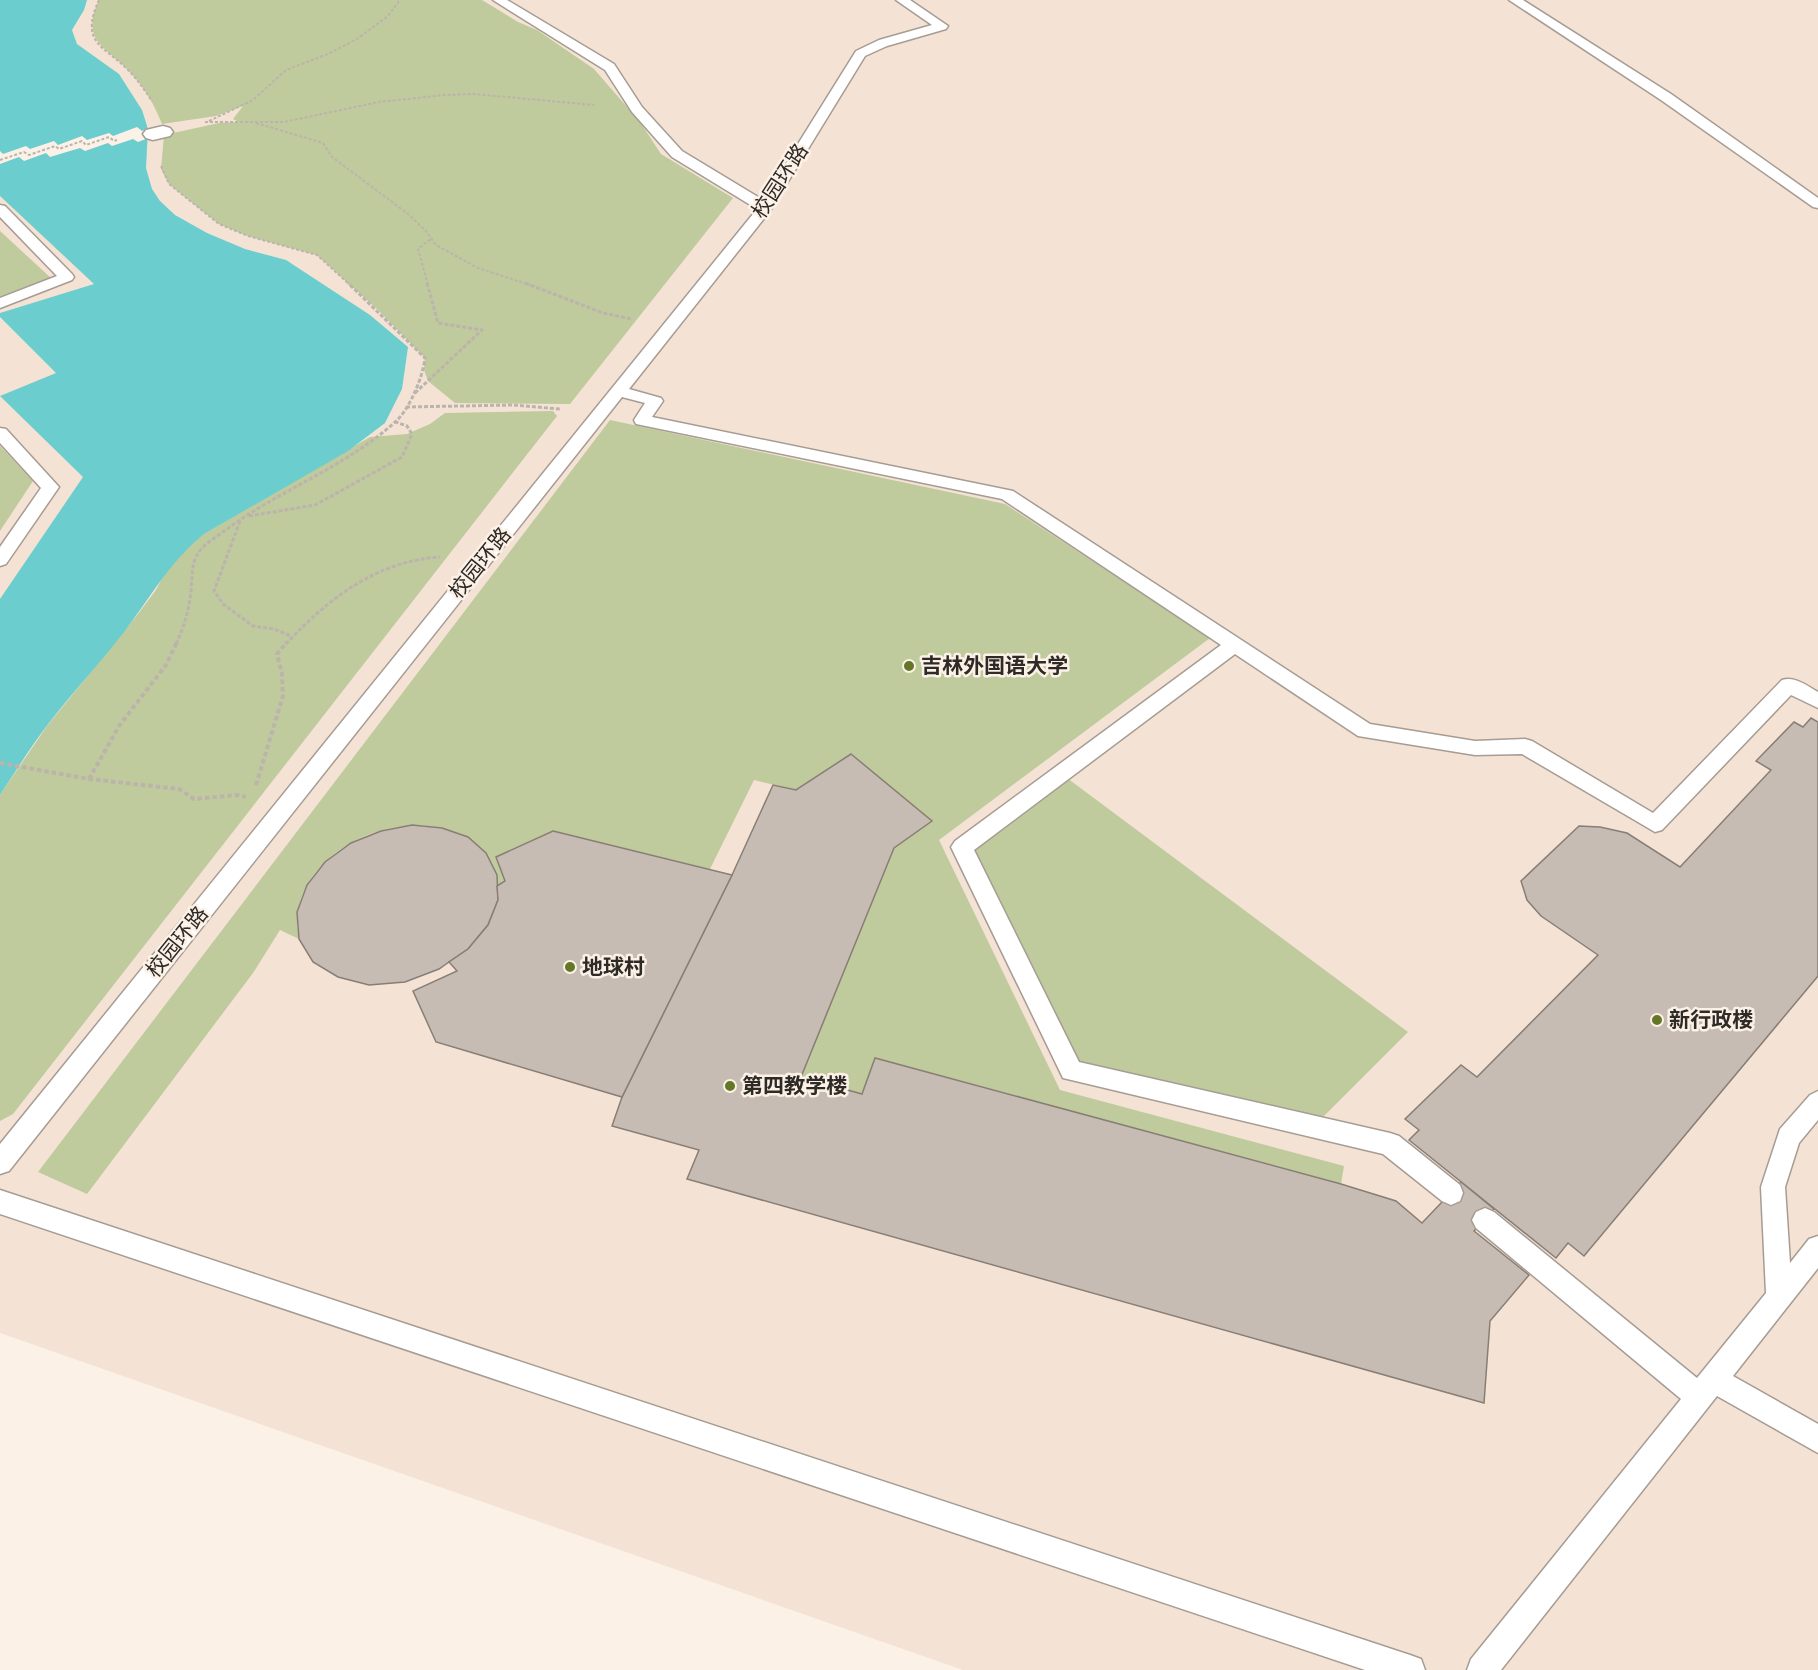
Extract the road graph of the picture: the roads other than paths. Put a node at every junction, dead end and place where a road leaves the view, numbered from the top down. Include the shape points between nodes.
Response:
1 (499, 0) edge
2 (902, 0) edge
3 (1515, 0) edge
4 (1818, 204) edge
5 (765, 208) junction
6 (0, 209) edge
7 (0, 303) edge
8 (620, 392) junction
9 (0, 433) edge
10 (0, 560) edge
11 (1234, 645) junction
12 (1818, 700) edge
13 (1818, 1102) edge
14 (0, 1163) edge
15 (1451, 1193) dead end
16 (0, 1202) edge
17 (1485, 1220) dead end
18 (1818, 1248) edge
19 (1779, 1297) junction
20 (1706, 1388) junction
21 (1818, 1439) edge
22 (1410, 1670) edge
23 (1482, 1670) edge

1 - 5 lane via 610,67 637,109 677,154
2 - 5 lane, 校园环路 via 942,26 860,54
3 - 4 lane via 1666,97
5 - 8 lane, 校园环路
6 - 7 lane via 67,278
8 - 11 lane via 655,401 642,420 1007,495
8 - 14 lane, 校园环路
9 - 10 lane via 50,487
11 - 12 lane via 1365,731 1474,748 1525,746 1655,824 1789,685
11 - 15 lane via 962,847 1071,1071 1390,1144
13 - 19 lane via 1790,1137 1773,1187
16 - 22 lane
17 - 20 lane
18 - 19 lane
19 - 20 lane
20 - 21 lane
20 - 23 lane

